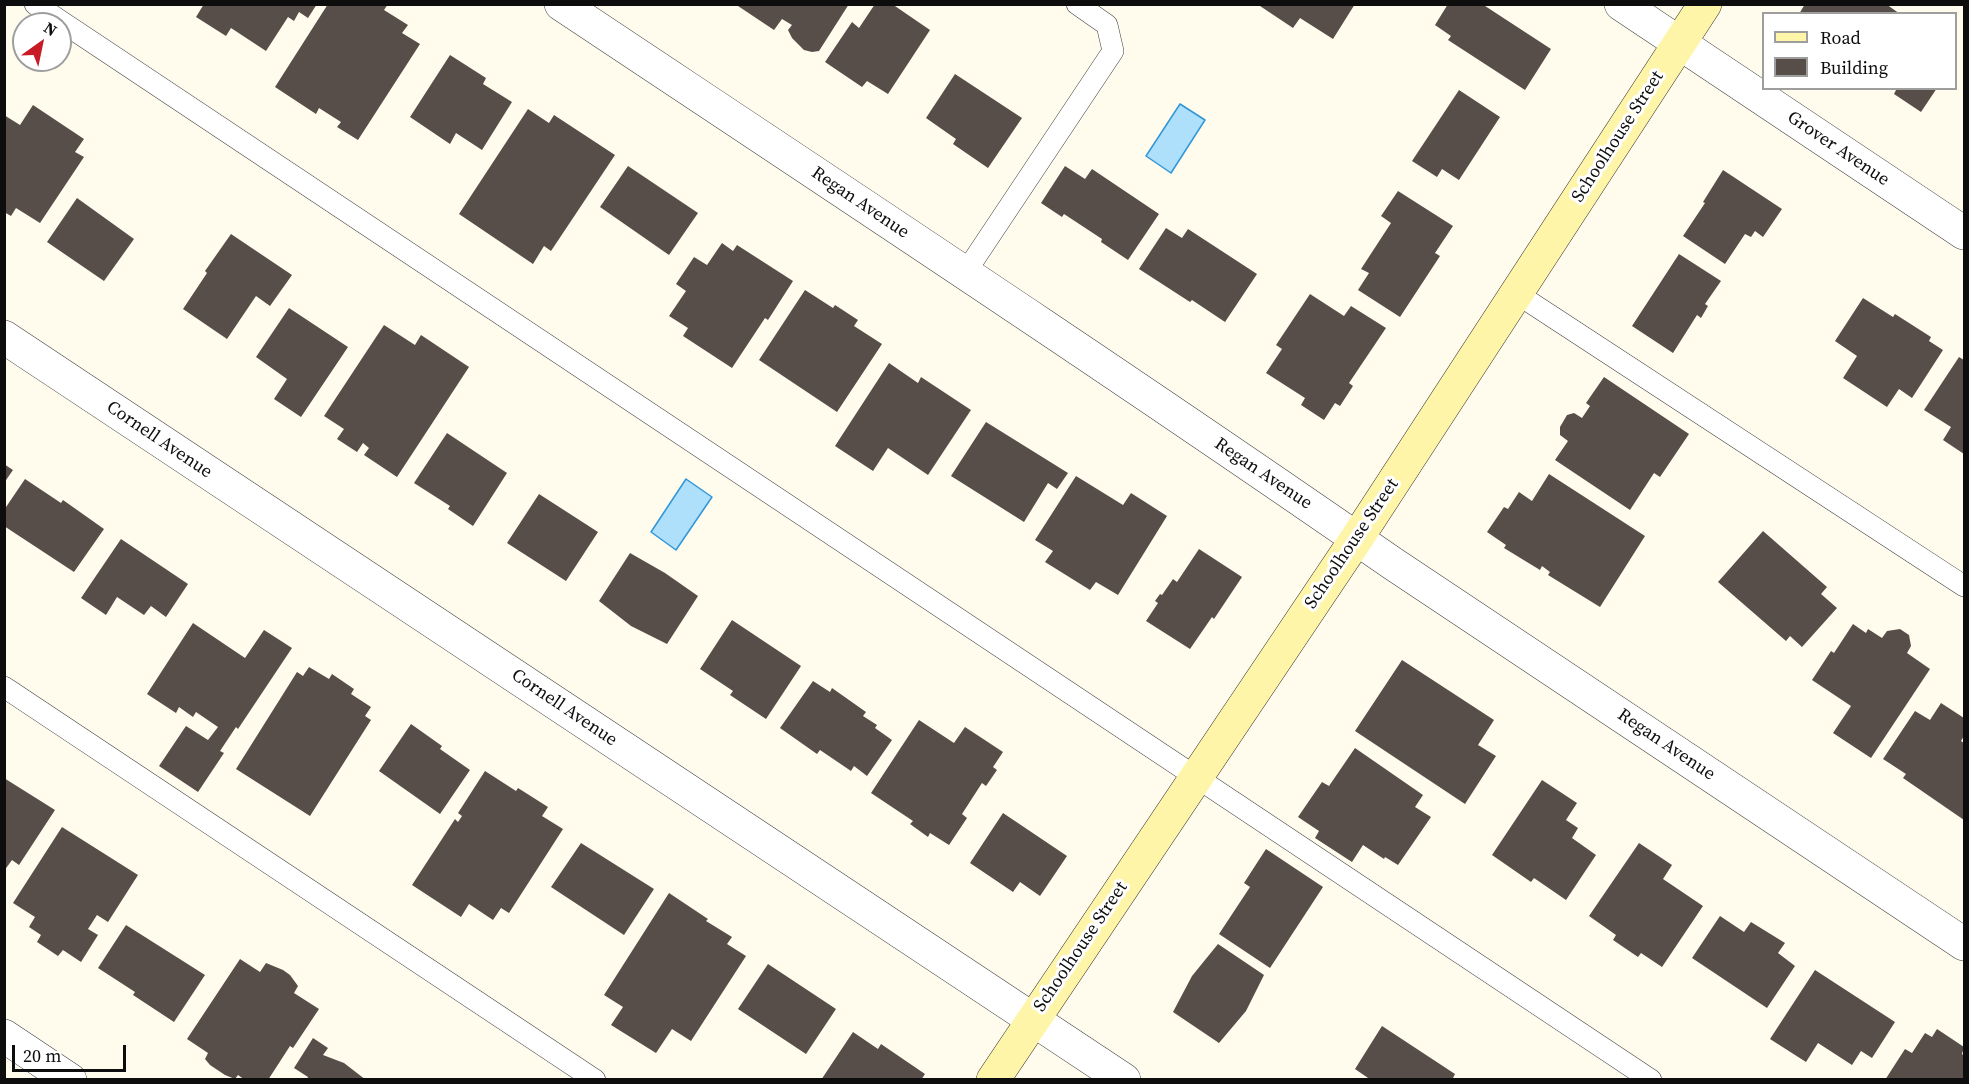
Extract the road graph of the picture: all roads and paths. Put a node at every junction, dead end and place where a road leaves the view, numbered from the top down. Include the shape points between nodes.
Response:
1 (35, 4) edge
2 (561, 4) edge
3 (1077, 4) edge
4 (1621, 4) edge
5 (1705, 4) edge
6 (1679, 43) junction
7 (1965, 233) edge
8 (965, 273) junction
9 (1516, 293) junction
10 (4, 337) edge
11 (1357, 538) junction
12 (1965, 586) edge
13 (4, 687) edge
14 (1196, 777) junction
15 (1965, 944) edge
16 (1033, 1019) junction
17 (4, 1036) edge
18 (70, 1080) edge
19 (595, 1080) edge
20 (993, 1080) edge
21 (1124, 1080) edge
22 (1652, 1080) edge

1 - 14 lane
2 - 8 street, Regan Avenue
3 - 8 lane via 1107,25 1113,51
4 - 6 street, Grover Avenue
5 - 6 street, Schoolhouse Street
6 - 7 street, Grover Avenue
6 - 9 street, Schoolhouse Street
8 - 11 street, Regan Avenue
9 - 11 street, Schoolhouse Street
9 - 12 lane
10 - 16 street, Cornell Avenue
11 - 14 street, Schoolhouse Street
11 - 15 street, Regan Avenue
13 - 19 lane
14 - 16 street, Schoolhouse Street
14 - 22 lane
16 - 20 street, Schoolhouse Street
16 - 21 street, Cornell Avenue
17 - 18 street

